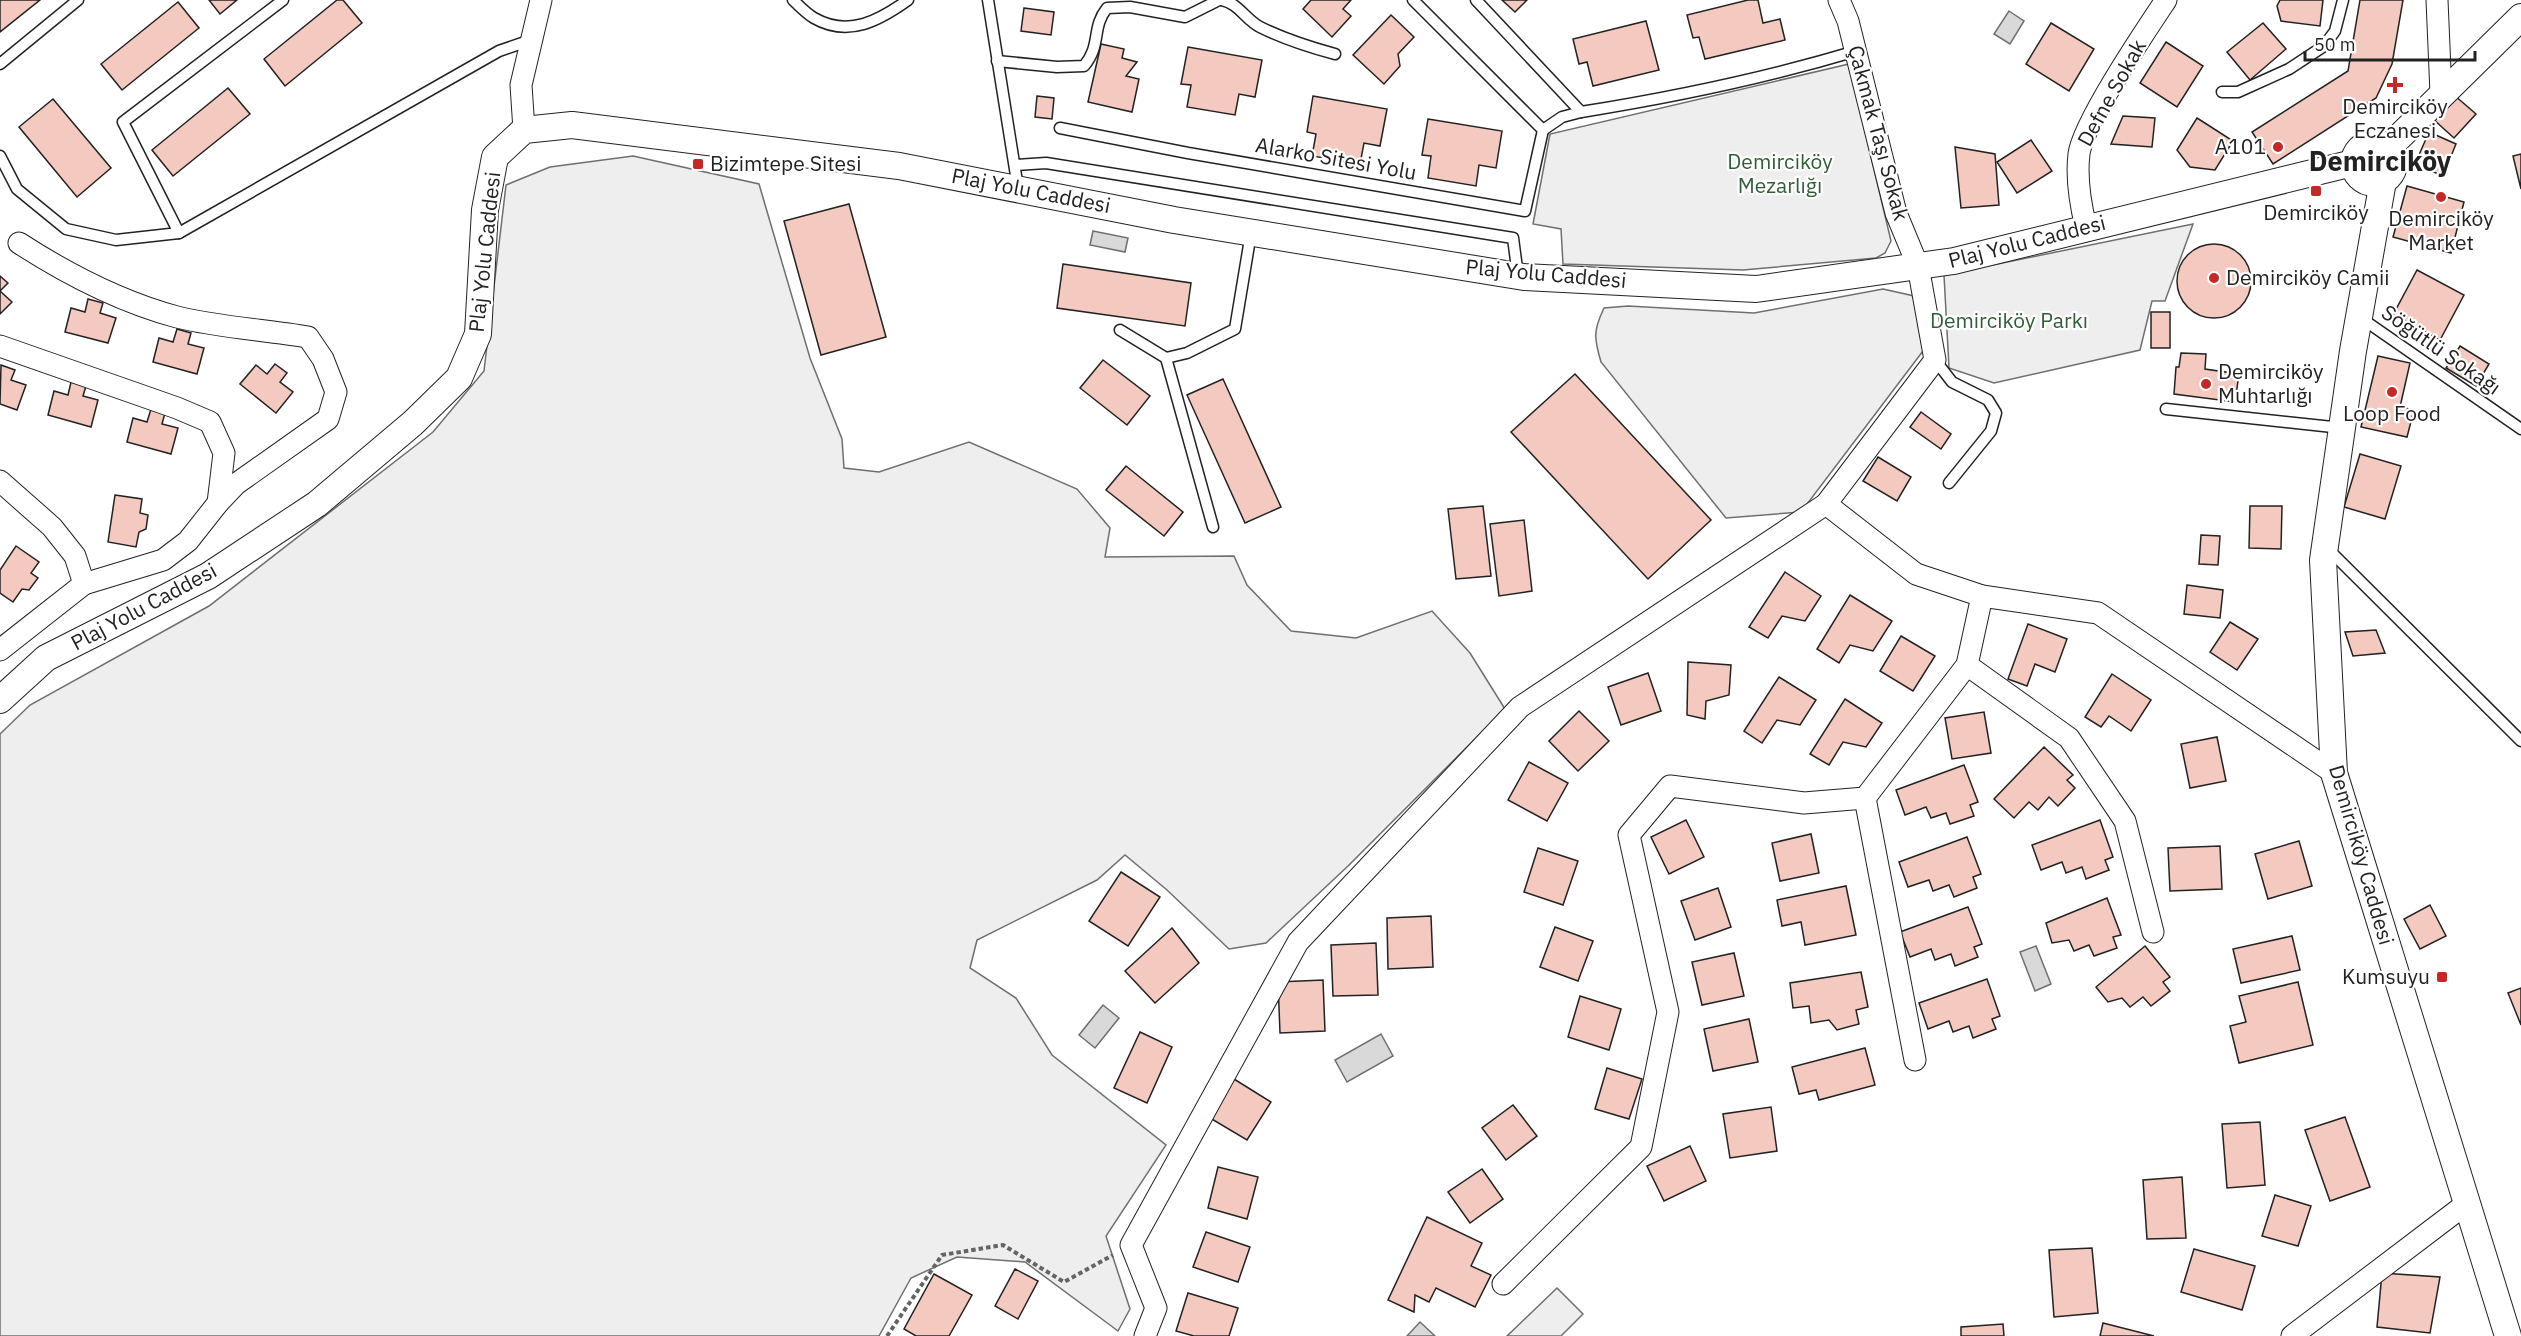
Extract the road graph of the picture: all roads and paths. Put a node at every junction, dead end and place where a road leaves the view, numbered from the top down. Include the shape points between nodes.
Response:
1 (78, 0) edge
2 (284, 0) edge
3 (541, 0) edge
4 (793, 0) edge
5 (908, 0) edge
6 (988, 0) edge
7 (1220, 0) edge
8 (1413, 0) edge
9 (1476, 0) edge
10 (1839, 0) edge
11 (2166, 0) edge
12 (2343, 0) edge
13 (2437, 0) edge
14 (2521, 17) edge
15 (531, 40) junction
16 (1856, 51) junction
17 (1335, 54) dead end
18 (997, 61) junction
19 (0, 64) edge
20 (2222, 92) dead end
21 (2440, 94) junction
22 (1581, 112) junction
23 (1060, 128) dead end
24 (524, 130) junction
25 (1543, 130) junction
26 (2388, 148) junction
27 (0, 156) edge
28 (2353, 163) junction
29 (1016, 177) junction
30 (2383, 181) junction
31 (2086, 227) junction
32 (1251, 232) junction
33 (179, 233) junction
34 (19, 243) dead end
35 (1918, 266) junction
36 (1518, 276) junction
37 (2358, 316) junction
38 (1120, 330) dead end
39 (0, 346) edge
40 (1166, 357) junction
41 (1935, 360) junction
42 (2166, 409) dead end
43 (2342, 428) junction
44 (2521, 429) edge
45 (0, 481) edge
46 (1949, 483) dead end
47 (218, 503) junction
48 (1826, 504) junction
49 (1213, 527) dead end
50 (2325, 547) junction
51 (84, 584) junction
52 (1982, 596) junction
53 (0, 650) edge
54 (1967, 665) junction
55 (0, 700) edge
56 (2521, 741) edge
57 (2334, 773) junction
58 (1865, 798) junction
59 (2153, 932) dead end
60 (1915, 1060) dead end
61 (2466, 1204) junction
62 (1131, 1245) junction
63 (1503, 1284) dead end
64 (887, 1336) edge
65 (1145, 1336) edge
66 (2292, 1336) edge
67 (2508, 1336) edge

1 - 19 lane
2 - 33 lane via 123,122
3 - 15 street
4 - 5 lane via 814,18 848,28 881,19
6 - 18 lane
7 - 17 lane via 1230,2 1257,26
7 - 18 lane via 1185,17 1130,7 1107,8 1099,18 1094,54 1084,66
8 - 25 lane
9 - 22 lane
10 - 16 street, Çakmak Taşı Sokak
11 - 31 street, Defne Sokak via 2096,115 2079,151 2078,196
12 - 20 lane via 2335,31 2324,46 2289,69 2238,92
13 - 21 street
14 - 21 street
15 - 24 street via 521,85
15 - 33 lane via 499,51
16 - 22 lane via 1769,76
16 - 35 street, Çakmak Taşı Sokak via 1896,213
18 - 29 lane
21 - 26 street
22 - 25 lane via 1562,117
23 - 25 lane, Alarko Sitesi Yolu via 1525,211
24 - 29 street, Plaj Yolu Caddesi via 584,127
24 - 55 street, Plaj Yolu Caddesi via 495,157 485,210 478,334 459,378 413,423 317,504 208,576 46,658
26 - 28 street via 2376,142 2363,145
26 - 30 street via 2394,166
27 - 33 lane via 17,189 66,229 116,240
28 - 30 street via 2364,180
28 - 31 street, Plaj Yolu Caddesi
29 - 32 street, Plaj Yolu Caddesi via 1174,220
29 - 36 lane via 1046,163 1513,238
30 - 37 street, Demirciköy Caddesi
31 - 35 street, Plaj Yolu Caddesi via 1954,261
32 - 36 street, Plaj Yolu Caddesi
32 - 40 lane via 1235,329 1187,353
34 - 47 street via 98,287 177,317 308,337 323,358 336,392 328,419 236,484
35 - 36 street, Plaj Yolu Caddesi via 1756,290
35 - 41 street, Çakmak Taşı Sokak
37 - 43 street, Demirciköy Caddesi
37 - 44 lane, Söğütlü Sokağı
38 - 40 lane
39 - 47 street via 210,422 224,453
40 - 49 lane
41 - 46 lane via 1952,382 1988,400 1996,414 1991,431
41 - 48 street
42 - 43 lane
43 - 50 street, Demirciköy Caddesi
45 - 51 street via 52,527 75,556
47 - 51 street via 188,541 163,560
48 - 52 street via 1916,574
48 - 62 street via 1520,707 1298,942
50 - 56 lane
50 - 57 street, Demirciköy Caddesi
51 - 53 street
52 - 54 street
52 - 57 street via 2098,613
54 - 58 street
54 - 59 street via 2075,747 2125,821
57 - 61 street, Demirciköy Caddesi
58 - 60 street
58 - 63 street via 1804,803 1670,786 1629,835 1668,1012 1641,1147
61 - 66 street
61 - 67 street, Demirciköy Caddesi
62 - 64 path via 1064,1282 1003,1245 942,1255
62 - 65 street via 1156,1308

